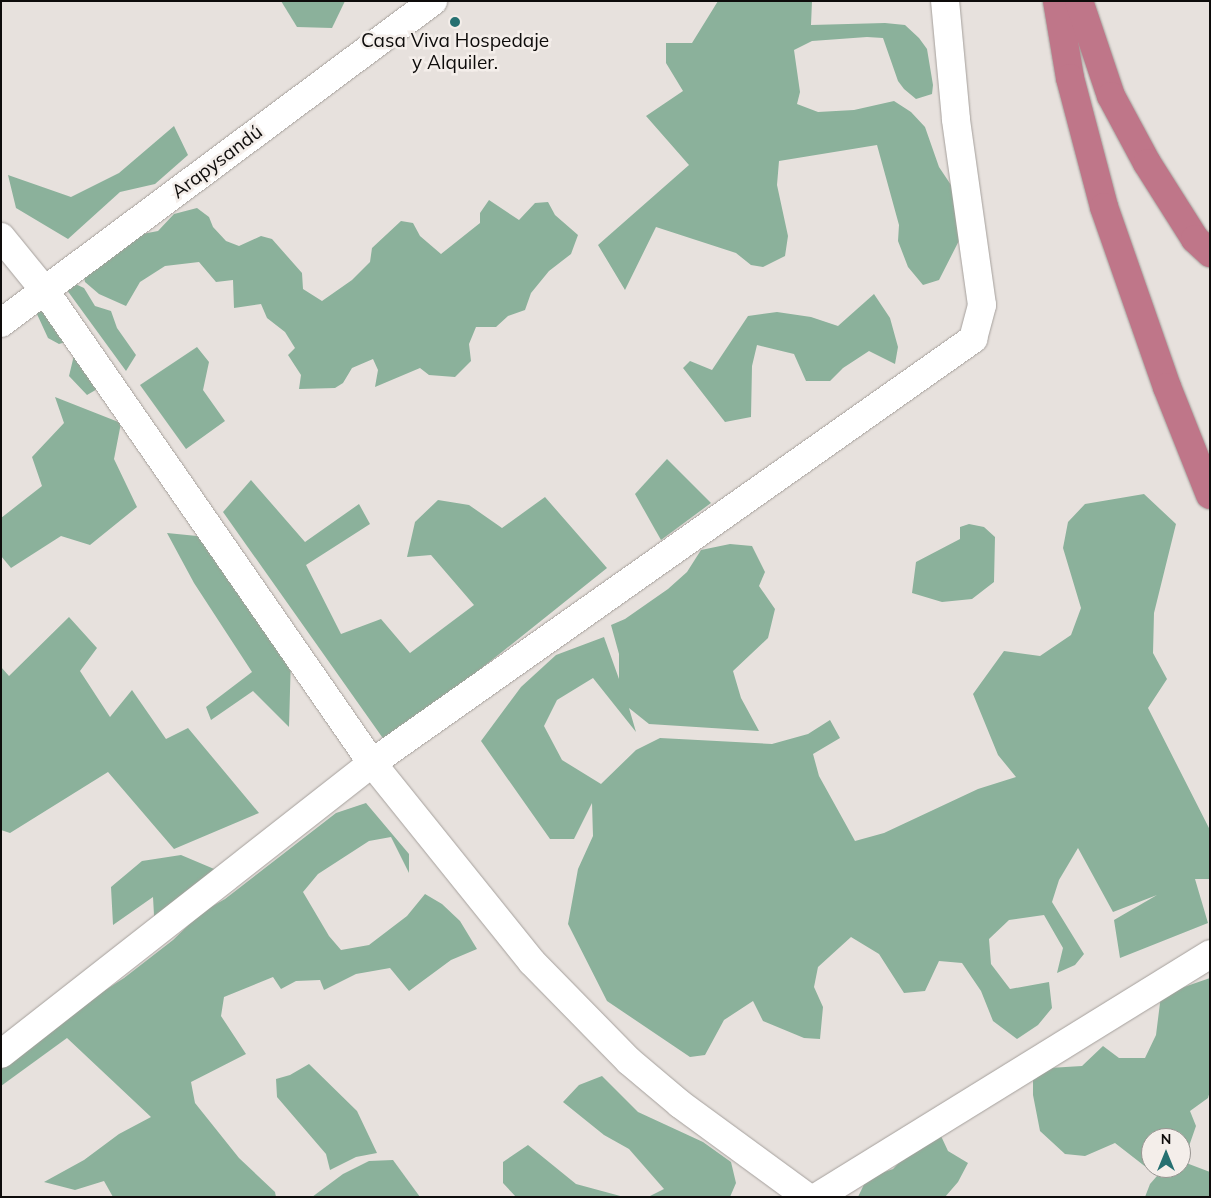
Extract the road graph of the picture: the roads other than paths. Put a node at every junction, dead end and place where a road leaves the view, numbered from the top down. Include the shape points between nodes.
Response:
1 (433, 1) edge
2 (945, 1) edge
3 (1057, 1) edge
4 (1079, 1) edge
5 (1, 237) edge
6 (1210, 253) edge
7 (45, 291) junction
8 (1, 323) edge
9 (1210, 494) edge
10 (372, 763) junction
11 (1210, 954) edge
12 (1, 1054) edge
13 (808, 1197) edge
14 (817, 1197) edge

1 - 7 street, Arapysandú
2 - 10 street via 956,119 982,305 973,339
3 - 9 highway via 1070,78 1104,207 1167,386
4 - 6 highway via 1111,96 1186,224
5 - 7 street
7 - 8 street, Arapysandú
7 - 10 street
10 - 12 street
10 - 13 street via 553,986 629,1061 680,1104
11 - 14 street

